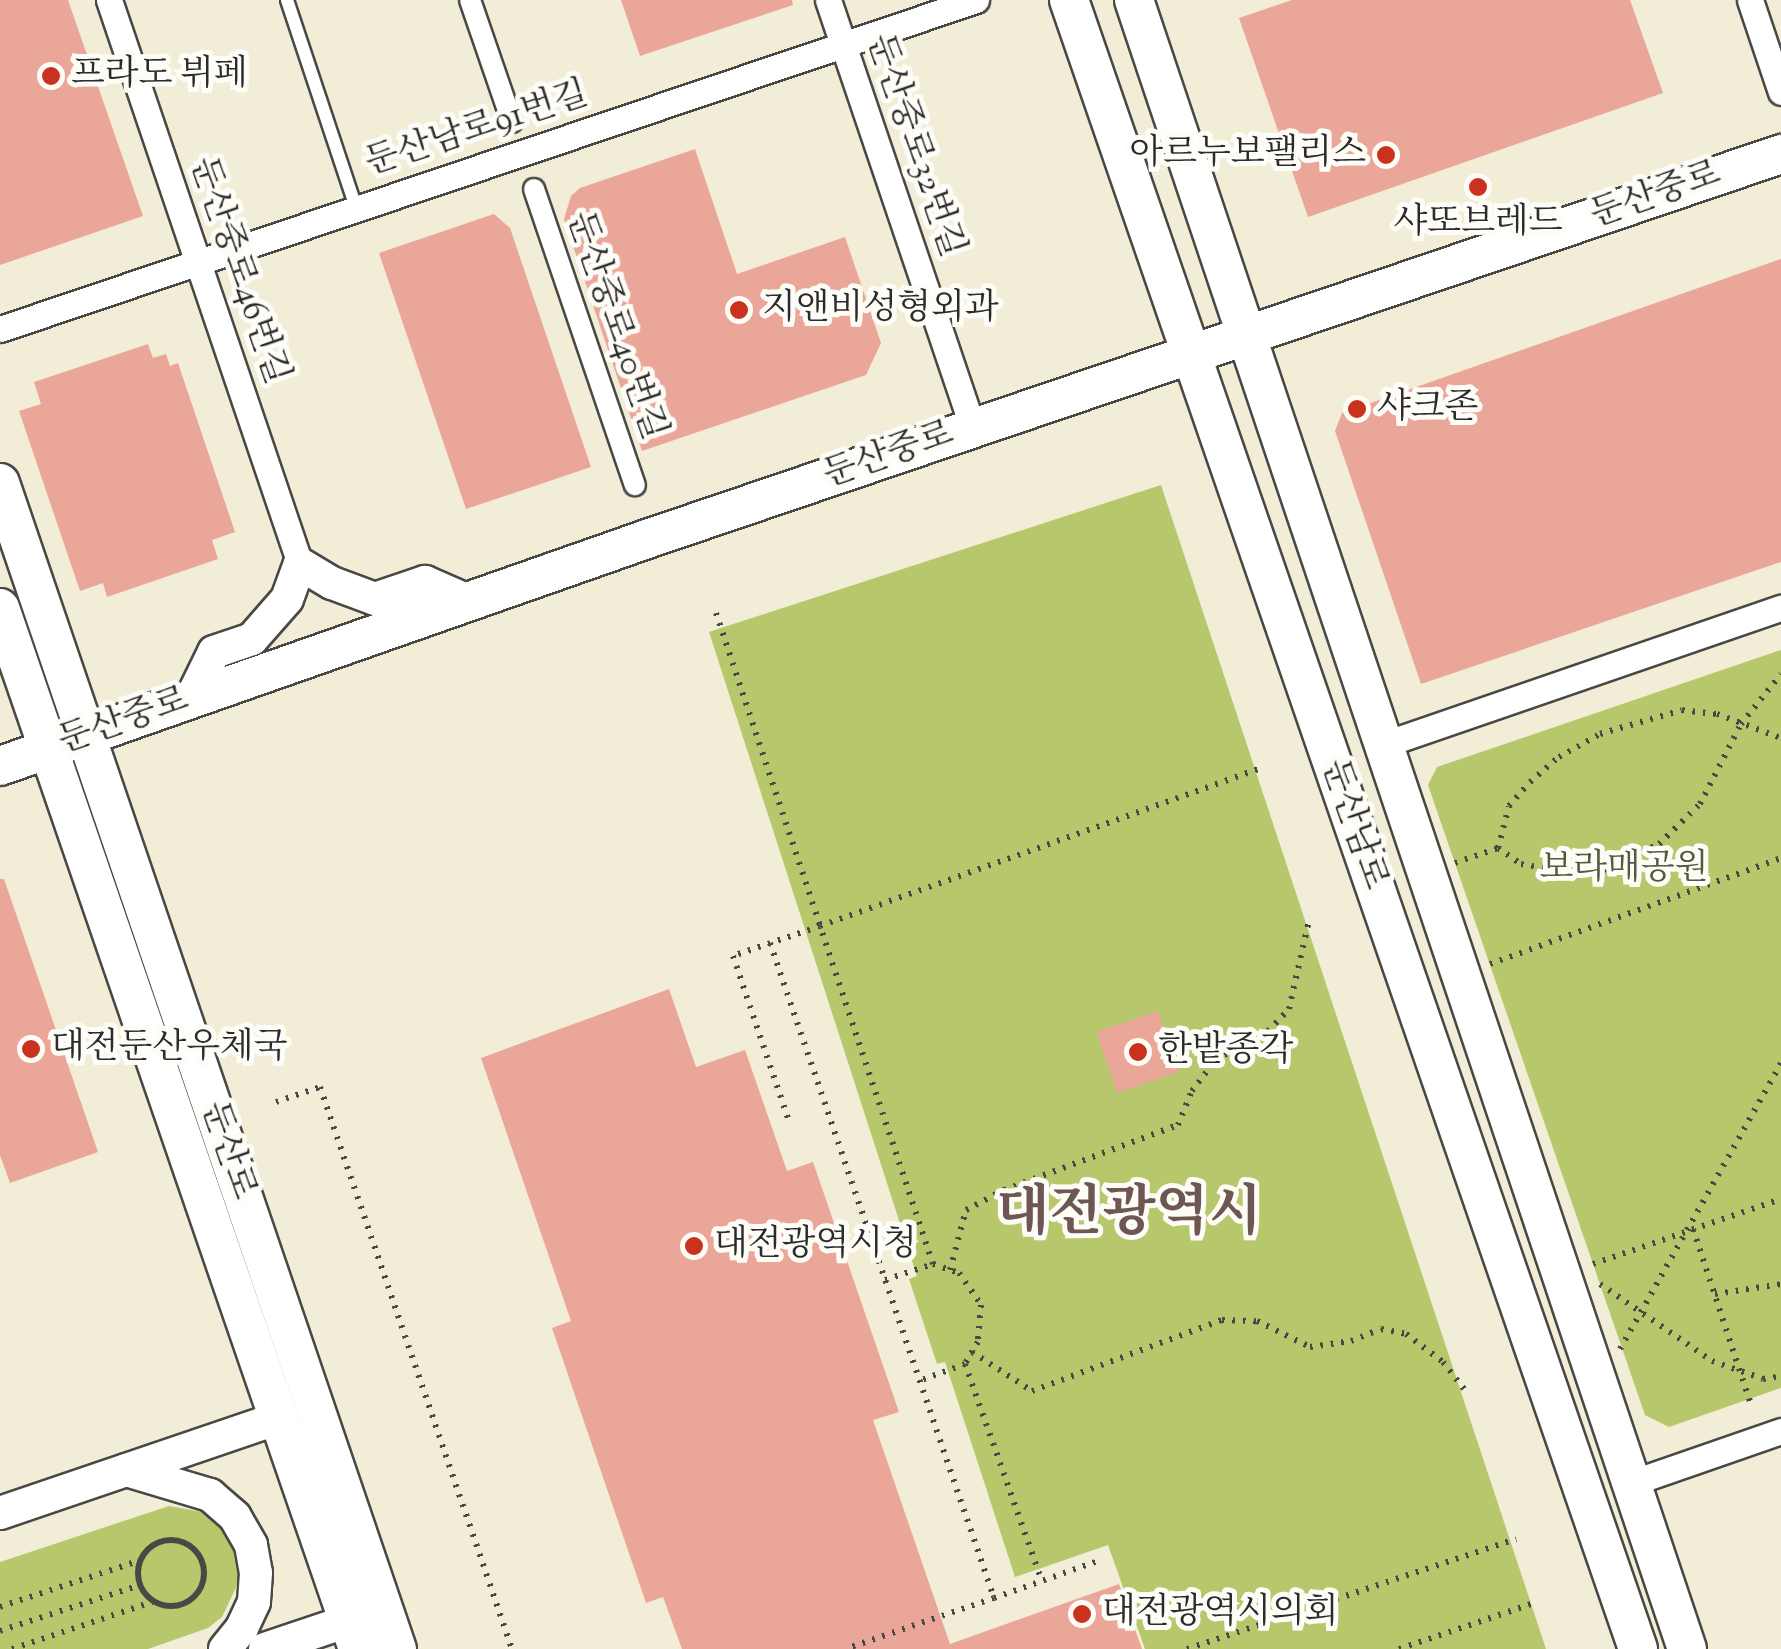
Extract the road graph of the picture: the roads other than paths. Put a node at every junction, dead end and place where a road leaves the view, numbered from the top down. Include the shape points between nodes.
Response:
1 (109, 0) edge
2 (287, 0) edge
3 (470, 0) edge
4 (828, 0) edge
5 (976, 0) edge
6 (1069, 0) edge
7 (1134, 0) edge
8 (1750, 0) edge
9 (843, 44) junction
10 (1781, 92) edge
11 (512, 122) dead end
12 (1781, 154) edge
13 (534, 189) dead end
14 (356, 207) junction
15 (197, 261) junction
16 (0, 329) edge
17 (1244, 336) junction
18 (1191, 354) junction
19 (973, 428) junction
20 (0, 483) edge
21 (635, 484) dead end
22 (300, 564) junction
23 (469, 601) junction
24 (0, 608) edge
25 (1781, 608) edge
26 (191, 699) junction
27 (68, 742) junction
28 (1382, 745) junction
29 (0, 766) edge
30 (279, 1418) junction
31 (1781, 1431) edge
32 (126, 1470) junction
33 (1631, 1482) junction
34 (0, 1513) edge
35 (363, 1626) edge
36 (224, 1649) edge
37 (265, 1649) edge
38 (396, 1649) edge
39 (1638, 1649) edge
40 (1688, 1649) edge

1 - 15 street, 둔산중로46번길
2 - 14 lane
3 - 11 street
4 - 9 street, 둔산중로32번길
5 - 9 street, 둔산남로91번길
6 - 18 main road, 둔산남로
7 - 17 main road, 둔산남로
8 - 10 street
9 - 14 street, 둔산남로91번길
9 - 19 street, 둔산중로32번길
12 - 17 main road, 둔산중로
13 - 21 street, 둔산중로40번길
14 - 15 street, 둔산남로91번길
15 - 16 street, 둔산남로91번길
15 - 22 street, 둔산중로46번길
17 - 18 main road, 둔산중로
17 - 28 main road, 둔산남로
18 - 19 main road, 둔산중로
18 - 39 main road, 둔산남로
19 - 23 main road, 둔산중로
20 - 27 main road, 둔산로
22 - 23 street via 375,599 426,582
22 - 26 street via 287,599 252,639 214,652
23 - 26 main road, 둔산중로
24 - 27 main road, 둔산로
25 - 28 street
26 - 27 main road, 둔산중로
27 - 29 main road, 둔산중로
27 - 30 main road, 둔산로
27 - 35 main road, 둔산로
28 - 33 main road, 둔산남로
30 - 32 street
30 - 35 main road, 둔산로
31 - 33 street
32 - 34 street
32 - 36 street via 210,1494 235,1516 251,1545 254,1602
33 - 40 main road, 둔산남로
35 - 37 street
35 - 38 main road, 둔산로

